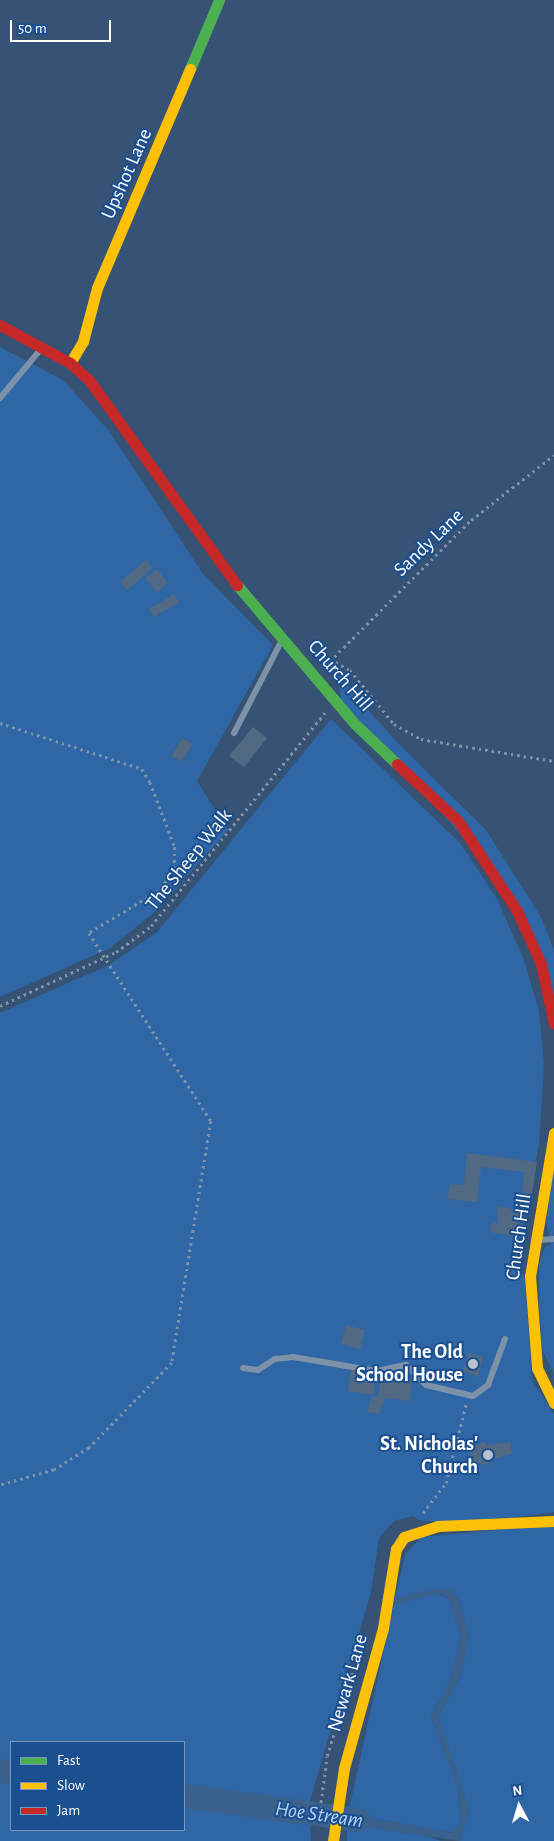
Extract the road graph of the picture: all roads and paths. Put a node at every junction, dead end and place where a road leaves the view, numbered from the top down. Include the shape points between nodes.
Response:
1 (219, 0) edge
2 (0, 326) edge
3 (43, 348) junction
4 (70, 363) junction
5 (0, 398) edge
6 (554, 455) edge
7 (283, 639) junction
8 (338, 702) junction
9 (0, 723) edge
10 (234, 733) dead end
11 (554, 761) edge
12 (0, 1006) edge
13 (554, 1024) edge
14 (554, 1133) edge
15 (554, 1239) edge
16 (534, 1240) junction
17 (505, 1339) dead end
18 (243, 1368) dead end
19 (548, 1379) edge
20 (468, 1395) junction
21 (554, 1403) edge
22 (0, 1486) edge
23 (418, 1519) dead end
24 (554, 1521) edge
25 (333, 1836) edge

1 - 4 main road, Upshot Lane via 97,288 83,341
2 - 3 main road, Church Hill
3 - 4 main road, Church Hill
3 - 5 lane
4 - 7 main road, Church Hill via 115,411 198,538
6 - 11 path, Sandy Lane via 471,520 330,659 350,670 394,724 421,739
7 - 8 main road, Church Hill
7 - 10 lane
8 - 12 path, The Sheep Walk via 304,738 151,926 104,958
8 - 13 main road, Church Hill via 473,839 505,887 530,938 547,985
9 - 22 path via 142,769 150,782 175,847 174,871 159,891 89,933 211,1121 172,1363 90,1448 54,1470
14 - 16 main road, Church Hill
15 - 16 lane
16 - 19 main road, Church Hill via 531,1297 534,1348
17 - 20 lane via 488,1385
18 - 20 lane via 258,1370 275,1360 293,1357 377,1371 406,1365 426,1385
19 - 21 main road, Church Hill
20 - 23 path via 446,1483
24 - 25 main road, Newark Lane via 437,1526 404,1537 396,1549 383,1628 337,1797

